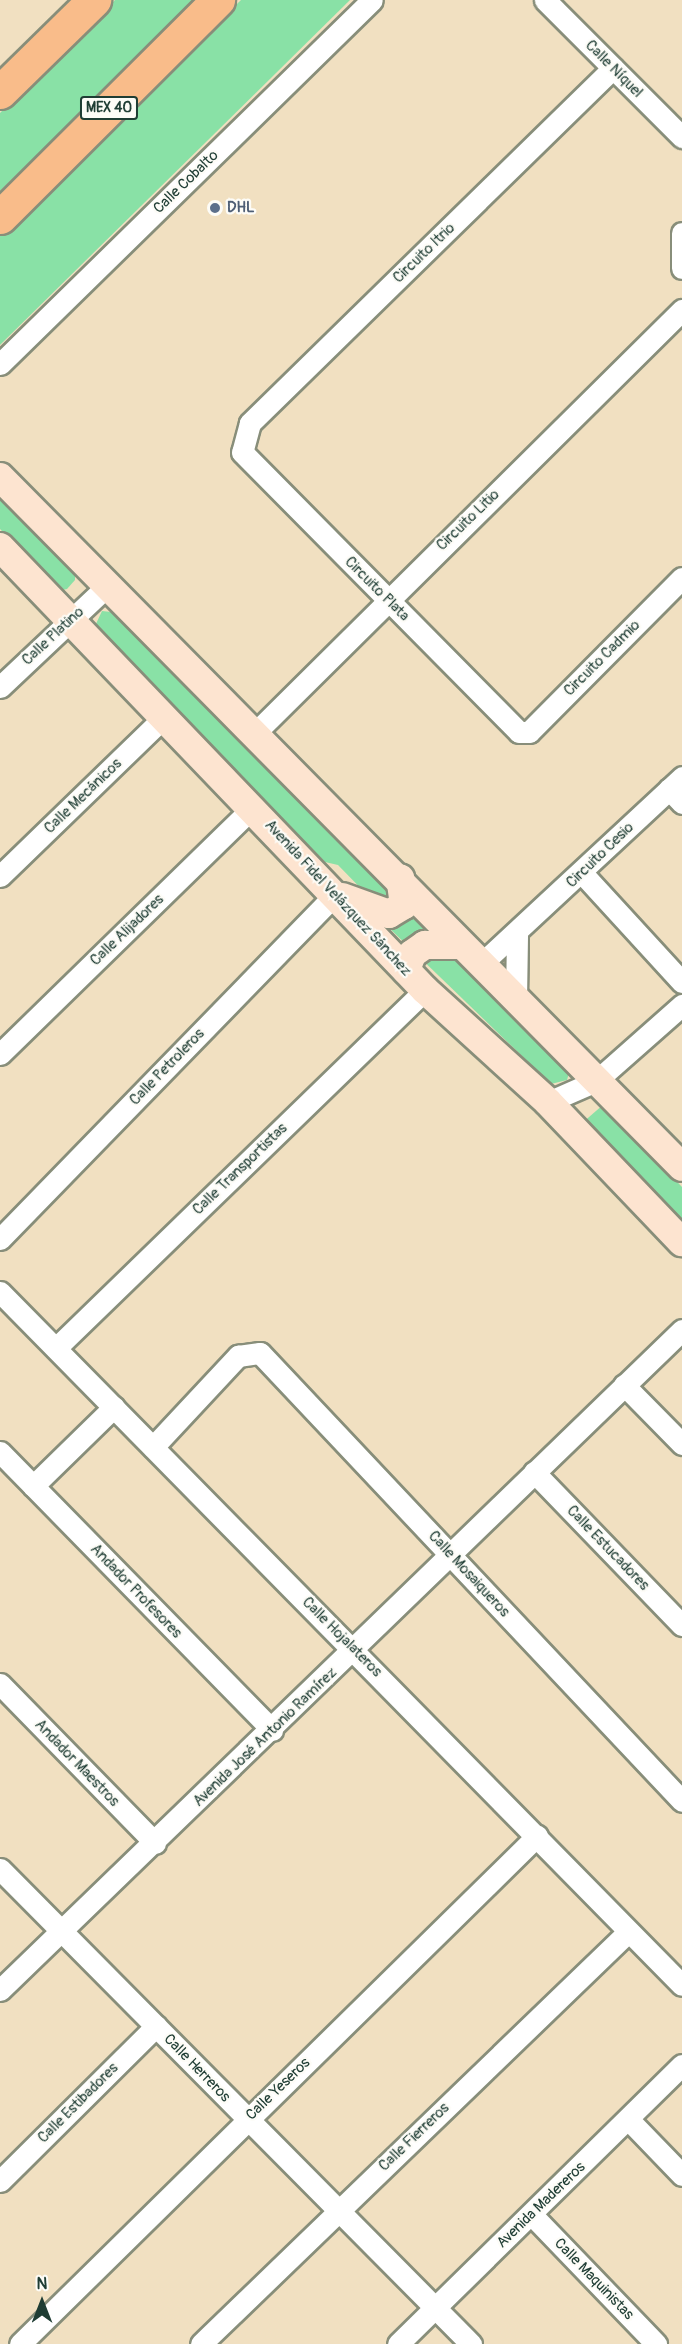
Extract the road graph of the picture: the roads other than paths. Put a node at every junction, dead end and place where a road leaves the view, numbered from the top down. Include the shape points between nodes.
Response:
1 (94, 0) edge
2 (218, 0) edge
3 (372, 0) edge
4 (545, 0) edge
5 (613, 68) junction
6 (0, 92) edge
7 (682, 137) edge
8 (0, 217) edge
9 (682, 233) edge
10 (682, 268) edge
11 (682, 310) edge
12 (0, 364) edge
13 (241, 443) joint
14 (0, 477) edge
15 (0, 547) edge
16 (682, 578) edge
17 (107, 586) junction
18 (388, 599) junction
19 (71, 619) junction
20 (0, 687) edge
21 (165, 716) junction
22 (256, 732) junction
23 (519, 732) joint
24 (678, 790) edge
25 (253, 807) junction
26 (582, 873) junction
27 (0, 876) edge
28 (400, 878) junction
29 (334, 896) junction
30 (517, 933) junction
31 (471, 955) junction
32 (416, 980) junction
33 (682, 982) edge
34 (516, 999) junction
35 (682, 1005) edge
36 (0, 1054) edge
37 (596, 1081) junction
38 (548, 1102) junction
39 (682, 1167) edge
40 (0, 1239) edge
41 (682, 1242) edge
42 (0, 1292) edge
43 (682, 1330) edge
44 (56, 1348) junction
45 (624, 1384) junction
46 (114, 1407) junction
47 (682, 1444) edge
48 (153, 1447) junction
49 (0, 1452) edge
50 (534, 1472) junction
51 (33, 1486) junction
52 (451, 1555) junction
53 (682, 1624) edge
54 (355, 1650) junction
55 (0, 1684) edge
56 (272, 1730) junction
57 (682, 1801) edge
58 (537, 1836) junction
59 (154, 1843) junction
60 (0, 1869) edge
61 (62, 1930) junction
62 (628, 1932) junction
63 (682, 1985) edge
64 (0, 1990) edge
65 (156, 2026) junction
66 (682, 2065) edge
67 (247, 2119) junction
68 (628, 2119) junction
69 (682, 2175) edge
70 (0, 2181) edge
71 (338, 2210) junction
72 (532, 2215) junction
73 (435, 2307) junction
74 (20, 2344) edge
75 (201, 2344) edge
76 (398, 2344) edge
77 (471, 2344) edge
78 (656, 2344) edge

1 - 6 main road
2 - 8 main road, MEX 40
3 - 12 street, Calle Cobalto
4 - 5 street, Calle Níquel
5 - 7 street, Calle Níquel
5 - 13 street, Circuito Itrio via 250,423
9 - 10 street
11 - 18 street, Circuito Litio
13 - 18 street, Circuito Plata via 246,460
14 - 17 main road
15 - 19 main road, Avenida Fidel Velázquez Sánchez
16 - 23 street, Circuito Cadmio via 529,732
17 - 19 street, Calle Platino
17 - 22 main road
18 - 22 street, Circuito Litio
18 - 23 street, Circuito Plata
19 - 20 street, Calle Platino
19 - 21 main road, Avenida Fidel Velázquez Sánchez
21 - 25 main road, Avenida Fidel Velázquez Sánchez
21 - 27 street, Calle Mecánicos
22 - 28 main road
24 - 26 street, Circuito Cesio
25 - 29 main road, Avenida Fidel Velázquez Sánchez
25 - 36 street, Calle Alijadores
26 - 30 street, Circuito Cesio
26 - 33 street
28 - 29 main road via 404,905 389,914
28 - 31 main road
29 - 32 main road, Avenida Fidel Velázquez Sánchez
29 - 40 street, Calle Petroleros
30 - 31 street, Circuito Cesio
30 - 34 street
31 - 32 main road via 425,945 412,954
31 - 34 main road
32 - 38 main road, Avenida Fidel Velázquez Sánchez
32 - 44 street, Calle Transportistas
34 - 37 main road
35 - 37 street
37 - 38 street
37 - 39 main road
38 - 41 main road, Avenida Fidel Velázquez Sánchez
42 - 44 street, Calle Hojalateros
43 - 45 street, Avenida José Antonio Ramírez
44 - 46 street, Calle Hojalateros
45 - 47 street
45 - 50 street, Avenida José Antonio Ramírez
46 - 48 street, Calle Hojalateros
46 - 51 street
48 - 52 street, Calle Mosaiqueros via 238,1356 252,1352 266,1358
48 - 54 street, Calle Hojalateros
49 - 51 street, Andador Profesores
50 - 52 street, Avenida José Antonio Ramírez
50 - 53 street, Calle Estucadores
51 - 56 street, Andador Profesores
52 - 54 street, Avenida José Antonio Ramírez
52 - 57 street, Calle Mosaiqueros
54 - 56 street, Avenida José Antonio Ramírez
54 - 58 street, Calle Hojalateros
55 - 59 street, Andador Maestros
56 - 59 street, Avenida José Antonio Ramírez
58 - 62 street, Calle Hojalateros
58 - 67 street, Calle Yeseros
59 - 61 street, Avenida José Antonio Ramírez
60 - 61 street, Calle Herreros
61 - 64 street, Avenida José Antonio Ramírez
61 - 65 street, Calle Herreros
62 - 63 street, Calle Hojalateros
62 - 71 street, Calle Fierreros
65 - 67 street, Calle Herreros
65 - 70 street, Calle Estibadores
66 - 68 street, Avenida Madereros
67 - 71 street, Calle Herreros
67 - 74 street, Calle Yeseros
68 - 69 street
68 - 72 street, Avenida Madereros
71 - 73 street, Calle Herreros
71 - 75 street, Calle Fierreros
72 - 73 street, Avenida Madereros
72 - 78 street, Calle Maquinistas
73 - 76 street, Avenida Madereros
73 - 77 street, Calle Herreros

